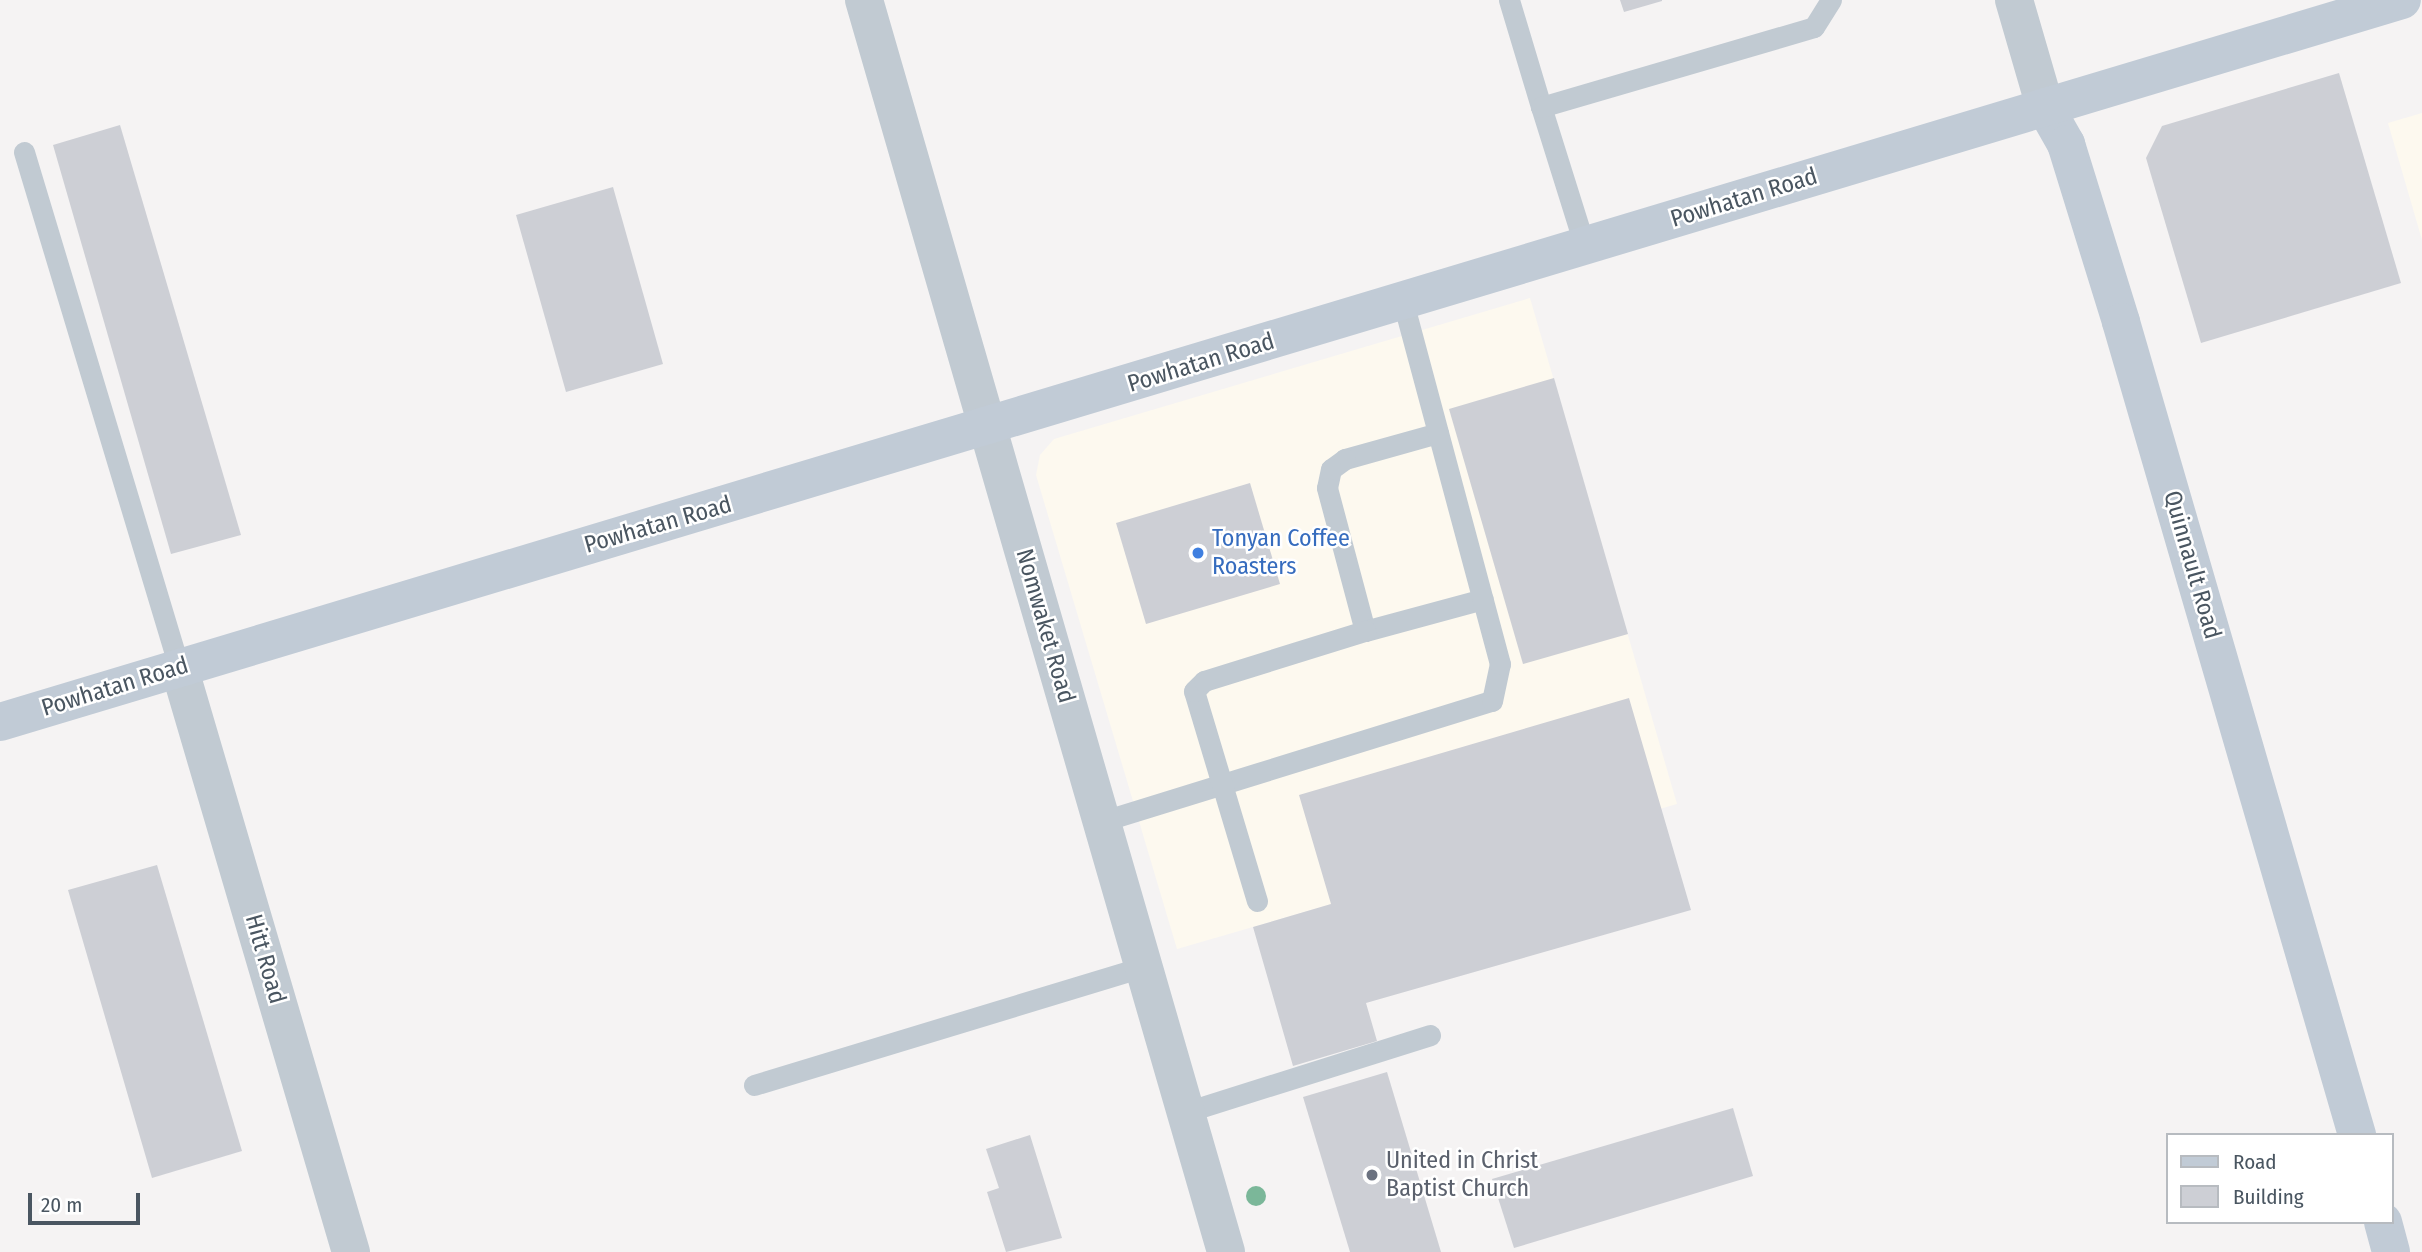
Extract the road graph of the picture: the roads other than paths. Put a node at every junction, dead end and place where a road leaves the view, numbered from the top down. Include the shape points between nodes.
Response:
1 (864, 0) edge
2 (1509, 0) edge
3 (1831, 0) edge
4 (2014, 0) edge
5 (2402, 0) edge
6 (1541, 107) junction
7 (2045, 107) junction
8 (24, 152) dead end
9 (1585, 247) junction
10 (1403, 301) junction
11 (989, 427) junction
12 (1438, 433) junction
13 (1483, 599) junction
14 (1366, 631) junction
15 (178, 667) junction
16 (0, 722) edge
17 (1219, 785) junction
18 (1100, 822) junction
19 (1256, 901) dead end
20 (1142, 967) junction
21 (1430, 1035) dead end
22 (754, 1085) dead end
23 (1183, 1113) junction
24 (2356, 1133) edge
25 (2384, 1224) edge
26 (351, 1252) edge
27 (1226, 1252) edge
28 (2392, 1252) edge

1 - 11 street, Nomwaket Road
2 - 6 lane
3 - 6 lane via 1814,27
4 - 7 street, Quinnault Road
5 - 7 street, Powhatan Road
6 - 9 lane
7 - 9 street, Powhatan Road
7 - 24 street, Quinnault Road via 2066,144 2121,322
8 - 15 lane
9 - 10 street, Powhatan Road
10 - 11 street, Powhatan Road
10 - 12 lane
11 - 15 street, Powhatan Road
11 - 18 street, Nomwaket Road
12 - 13 lane
12 - 14 lane via 1345,459 1328,478
13 - 14 lane
13 - 17 lane via 1500,664 1492,701
14 - 17 lane via 1199,685 1194,698
15 - 16 street, Powhatan Road
15 - 26 street, Hitt Road
17 - 18 lane
17 - 19 lane
18 - 20 street, Nomwaket Road
20 - 22 lane
20 - 23 street, Nomwaket Road
21 - 23 lane
23 - 27 street, Nomwaket Road
25 - 28 street

